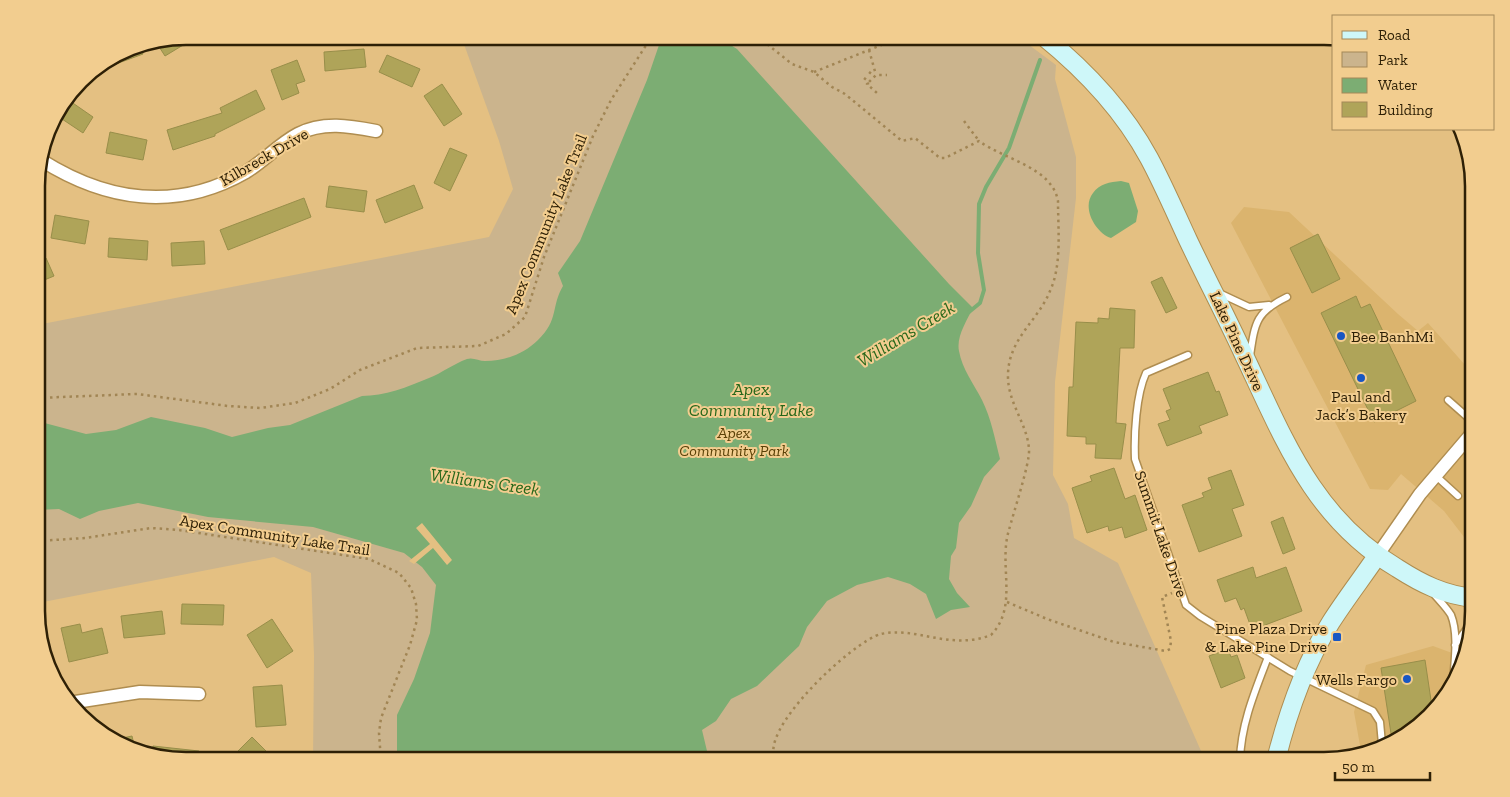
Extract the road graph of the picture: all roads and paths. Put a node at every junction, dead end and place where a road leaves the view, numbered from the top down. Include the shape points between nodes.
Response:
1 (646, 45) edge
2 (768, 45) edge
3 (882, 45) edge
4 (1054, 45) edge
5 (869, 50) junction
6 (814, 72) junction
7 (869, 72) dead end
8 (887, 75) dead end
9 (875, 76) junction
10 (864, 78) dead end
11 (869, 82) junction
12 (877, 93) dead end
13 (964, 121) dead end
14 (376, 131) dead end
15 (979, 141) junction
16 (47, 163) edge
17 (1212, 289) junction
18 (1288, 297) dead end
19 (1269, 305) junction
20 (1188, 355) dead end
21 (1248, 364) junction
22 (45, 398) edge
23 (1448, 400) dead end
24 (1465, 415) edge
25 (1465, 441) edge
26 (1435, 475) junction
27 (1458, 496) dead end
28 (45, 541) edge
29 (1377, 556) junction
30 (1428, 587) junction
31 (1179, 589) junction
32 (1465, 597) edge
33 (1007, 602) junction
34 (1463, 634) edge
35 (1455, 645) junction
36 (1268, 657) junction
37 (1454, 663) edge
38 (1303, 676) junction
39 (199, 694) dead end
40 (78, 702) edge
41 (1382, 739) edge
42 (380, 752) edge
43 (773, 752) edge
44 (1240, 752) edge
45 (1278, 752) edge

1 - 22 path, Apex Community Lake Trail via 611,100 593,136 544,257 525,317 506,334 478,346 417,348 360,370 330,389 296,404 244,407 137,394
2 - 6 path via 792,64
3 - 5 path
4 - 17 main road, Lake Pine Drive via 1080,67 1116,108 1148,157
5 - 6 path
5 - 9 path
6 - 15 path via 832,88 859,104 902,141 915,138 940,158
7 - 9 path
8 - 9 path
9 - 11 path
10 - 11 path
11 - 12 path via 867,84
13 - 15 path
14 - 16 street, Kilbreck Drive via 339,126 312,129 298,134 257,165 227,181 195,192 165,197 105,191 76,180
15 - 33 path via 1049,182 1058,201 1056,274 1044,304 1016,342 1010,358 1008,374 1014,410 1030,450 1005,548
17 - 19 lane via 1240,305
17 - 21 main road, Lake Pine Drive
18 - 19 lane
19 - 21 lane via 1256,322
20 - 31 lane, Summit Lake Drive via 1146,373 1141,383 1135,445 1135,459
21 - 29 main road, Lake Pine Drive via 1284,442 1317,496 1347,532
23 - 24 lane
25 - 26 street
26 - 27 lane
26 - 29 street
28 - 42 path, Apex Community Lake Trail via 151,528 179,530 369,559 399,573 411,588 417,620 381,718
29 - 30 main road, Lake Pine Drive
29 - 38 main road via 1332,621
30 - 32 main road, Lake Pine Drive
30 - 35 lane via 1450,614
31 - 33 path via 1162,597 1171,641 1170,649 1166,651 1114,642
31 - 36 lane, Summit Lake Drive via 1186,604 1200,616
33 - 43 path via 996,630 983,638 954,640 893,632 868,640 836,663 789,715 775,738
34 - 35 lane
35 - 37 lane
36 - 38 lane, Summit Lake Drive
36 - 44 lane via 1250,703
38 - 41 lane, Summit Lake Drive via 1373,711 1380,722
38 - 45 main road
39 - 40 street via 140,692

